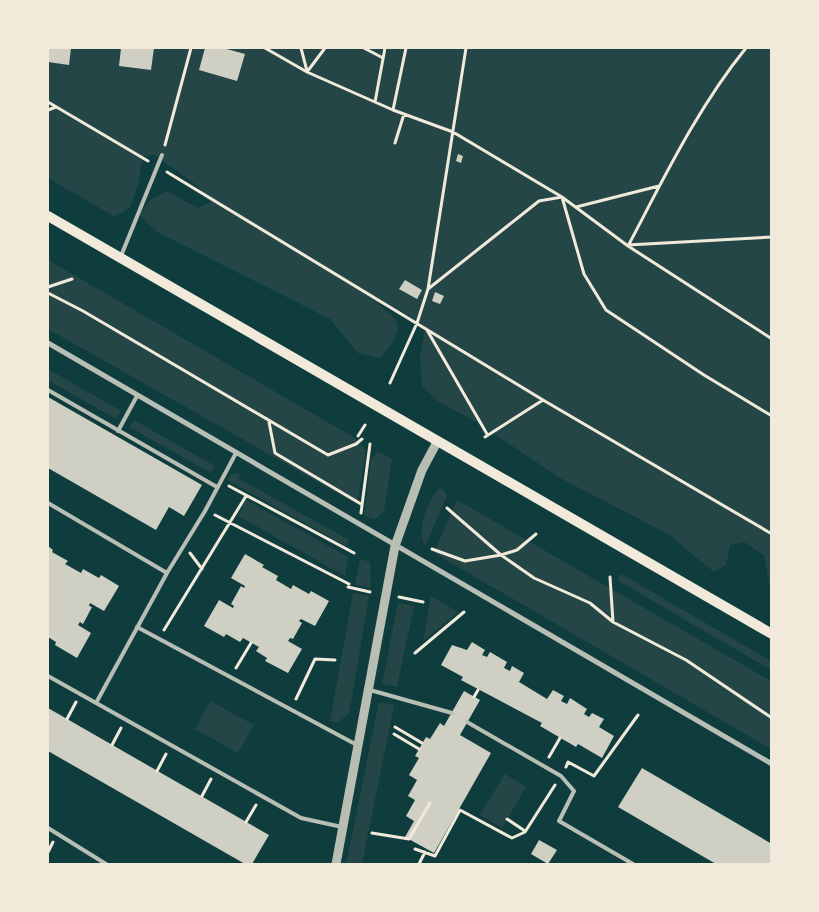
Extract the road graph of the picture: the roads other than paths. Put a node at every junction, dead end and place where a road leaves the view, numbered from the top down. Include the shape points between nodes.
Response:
1 (162, 155) road end
2 (48, 216) edge
3 (120, 258) junction
4 (48, 342) edge
5 (48, 390) edge
6 (137, 396) junction
7 (118, 431) junction
8 (437, 442) junction
9 (236, 453) junction
10 (217, 488) junction
11 (48, 503) edge
12 (395, 546) junction
13 (167, 573) junction
14 (137, 627) junction
15 (772, 634) edge
16 (48, 676) edge
17 (369, 689) junction
18 (96, 703) junction
19 (452, 713) dead end
20 (467, 722) dead end
21 (358, 746) junction
22 (772, 764) edge
23 (343, 827) junction
24 (48, 828) edge
25 (106, 864) edge
26 (336, 864) edge
27 (633, 864) edge

1 - 3 lane
2 - 3 main road
3 - 8 main road
4 - 6 street
5 - 7 lane
6 - 7 lane
6 - 9 street
7 - 10 lane
8 - 12 street via 422,470
8 - 15 main road
9 - 10 lane
9 - 12 street
10 - 13 lane
11 - 13 lane
12 - 17 street
12 - 22 street
13 - 14 lane
14 - 18 lane
14 - 21 lane
16 - 18 lane
17 - 19 lane
17 - 21 street
18 - 23 lane via 300,818
20 - 27 lane via 561,776 574,790 559,821
21 - 23 street
23 - 26 street
24 - 25 lane

